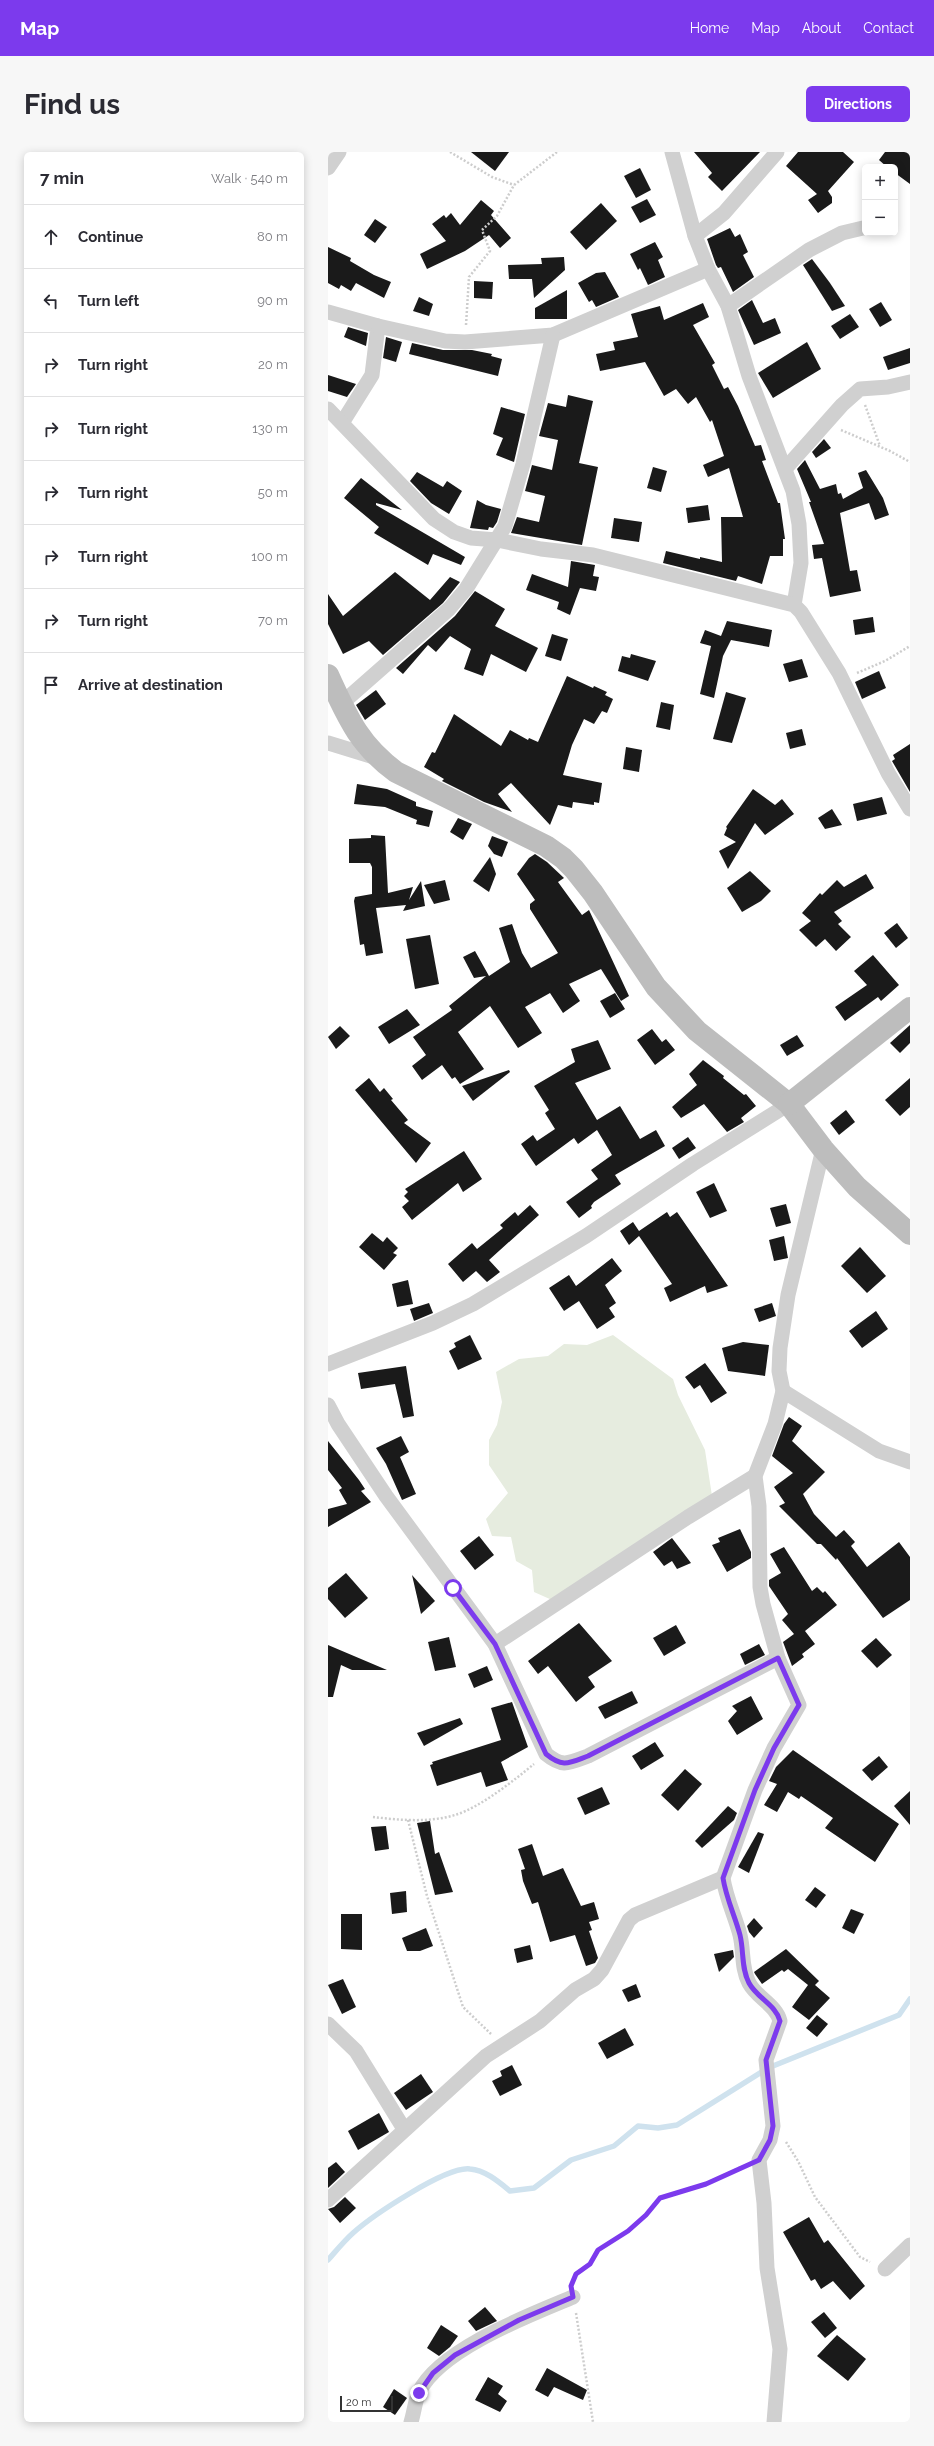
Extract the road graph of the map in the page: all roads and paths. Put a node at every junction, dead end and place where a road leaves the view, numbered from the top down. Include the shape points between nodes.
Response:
1 (339, 152) edge
2 (450, 152) edge
3 (557, 152) edge
4 (672, 152) edge
5 (777, 152) edge
6 (328, 168) edge
7 (514, 185) junction
8 (862, 228) edge
9 (695, 236) junction
10 (708, 269) junction
11 (728, 306) junction
12 (328, 312) edge
13 (378, 326) junction
14 (553, 335) junction
15 (465, 342) junction
16 (910, 382) edge
17 (860, 389) junction
18 (328, 409) edge
19 (342, 422) junction
20 (825, 423) junction
21 (880, 446) junction
22 (910, 462) edge
23 (785, 469) junction
24 (497, 540) junction
25 (794, 605) junction
26 (910, 646) edge
27 (839, 674) junction
28 (328, 675) edge
29 (341, 704) junction
30 (328, 743) edge
31 (378, 758) junction
32 (910, 809) edge
33 (910, 1008) edge
34 (789, 1104) junction
35 (823, 1149) junction
36 (910, 1234) edge
37 (328, 1364) edge
38 (783, 1391) junction
39 (328, 1405) edge
40 (910, 1462) edge
41 (755, 1476) junction
42 (495, 1644) junction
43 (778, 1658) junction
44 (546, 1754) junction
45 (373, 1817) dead end
46 (408, 1820) junction
47 (723, 1878) junction
48 (328, 2024) edge
49 (509, 2042) junction
50 (773, 2126) junction
51 (404, 2129) junction
52 (759, 2160) junction
53 (328, 2200) edge
54 (910, 2245) edge
55 (885, 2269) joint
56 (573, 2297) junction
57 (411, 2422) edge
58 (593, 2422) edge
59 (774, 2422) edge

1 - 6 street
2 - 7 path via 492,177
3 - 7 path
4 - 9 street
5 - 9 street via 724,213
7 - 15 path via 497,216 482,230 490,252 469,277
8 - 11 street via 842,232 809,250
9 - 10 street
10 - 11 street
10 - 14 street
11 - 23 street via 749,376
12 - 13 street
13 - 15 street via 445,341
13 - 19 street via 372,375
14 - 15 street
14 - 24 street via 523,464 505,526
16 - 17 street
17 - 20 street
17 - 21 path
18 - 19 street
19 - 24 street via 434,519 454,532 471,538
20 - 21 path
20 - 23 street
21 - 22 path
23 - 25 street via 793,491 801,552
24 - 25 street via 541,549 592,555
24 - 29 street via 466,589 449,609
25 - 27 street via 801,612
26 - 27 path via 885,662 849,675
27 - 32 street via 888,773
28 - 29 street
29 - 31 street via 356,732
30 - 31 street
31 - 34 street via 396,772 546,846 563,858 593,893 656,987 697,1031
33 - 34 street
34 - 35 street
34 - 37 street via 680,1172 586,1236 472,1304 433,1323
35 - 36 street via 857,1187
35 - 38 street via 788,1295 780,1348
38 - 40 street via 879,1451
38 - 41 street via 775,1424
39 - 42 street via 386,1496
41 - 42 street
41 - 43 street via 759,1506 760,1587
42 - 44 street
43 - 44 street via 588,1756 563,1764 555,1762
43 - 47 street via 799,1705 774,1748 755,1790
44 - 46 path via 517,1778 481,1802 455,1815
45 - 46 path
46 - 49 path via 428,1896 463,2007 487,2032
47 - 49 street via 635,1915 629,1920 602,1970 594,1979 575,1990 540,2021
47 - 50 street via 740,1936 742,1959 748,1981 754,1991 774,2010 780,2021 766,2060
48 - 51 street via 356,2051
49 - 51 street via 486,2056
50 - 52 street via 770,2140
50 - 55 path via 798,2160 815,2197 860,2257
51 - 53 street
52 - 56 path via 706,2184 660,2198 642,2219 598,2250 590,2264 576,2274 571,2286
52 - 59 street via 767,2268 780,2349
54 - 55 street
56 - 57 street via 519,2320 455,2355 433,2373 419,2393
56 - 58 path

